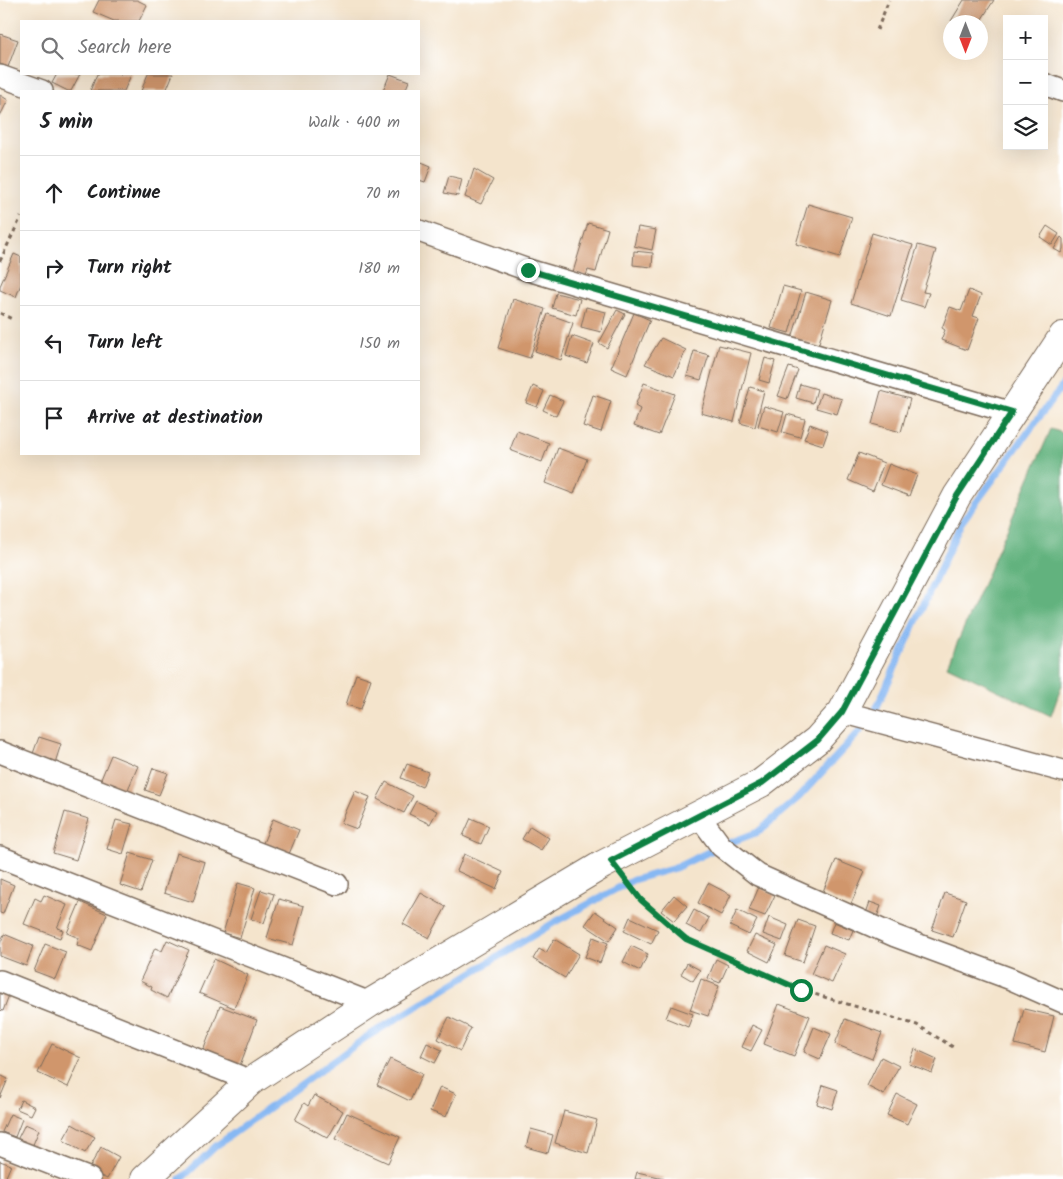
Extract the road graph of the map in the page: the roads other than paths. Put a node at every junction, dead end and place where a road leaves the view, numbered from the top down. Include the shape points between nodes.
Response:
1 (0, 76) edge
2 (1048, 85) edge
3 (39, 90) edge
4 (1063, 91) edge
5 (420, 231) edge
6 (1063, 336) edge
7 (1012, 412) junction
8 (842, 712) junction
9 (0, 752) edge
10 (1063, 771) edge
11 (699, 816) junction
12 (0, 857) edge
13 (337, 884) dead end
14 (0, 981) edge
15 (370, 1002) junction
16 (1063, 1002) edge
17 (251, 1081) junction
18 (0, 1144) edge
19 (90, 1179) edge
20 (145, 1179) edge

1 - 3 street
2 - 4 street
5 - 7 street via 528,270
6 - 7 street
7 - 8 street via 957,496
8 - 10 street
8 - 11 street via 818,740 762,783
9 - 13 street
11 - 15 street via 611,861
11 - 16 street via 721,846 758,875 895,936
12 - 15 street
14 - 17 street
15 - 17 street
17 - 20 street
18 - 19 street

